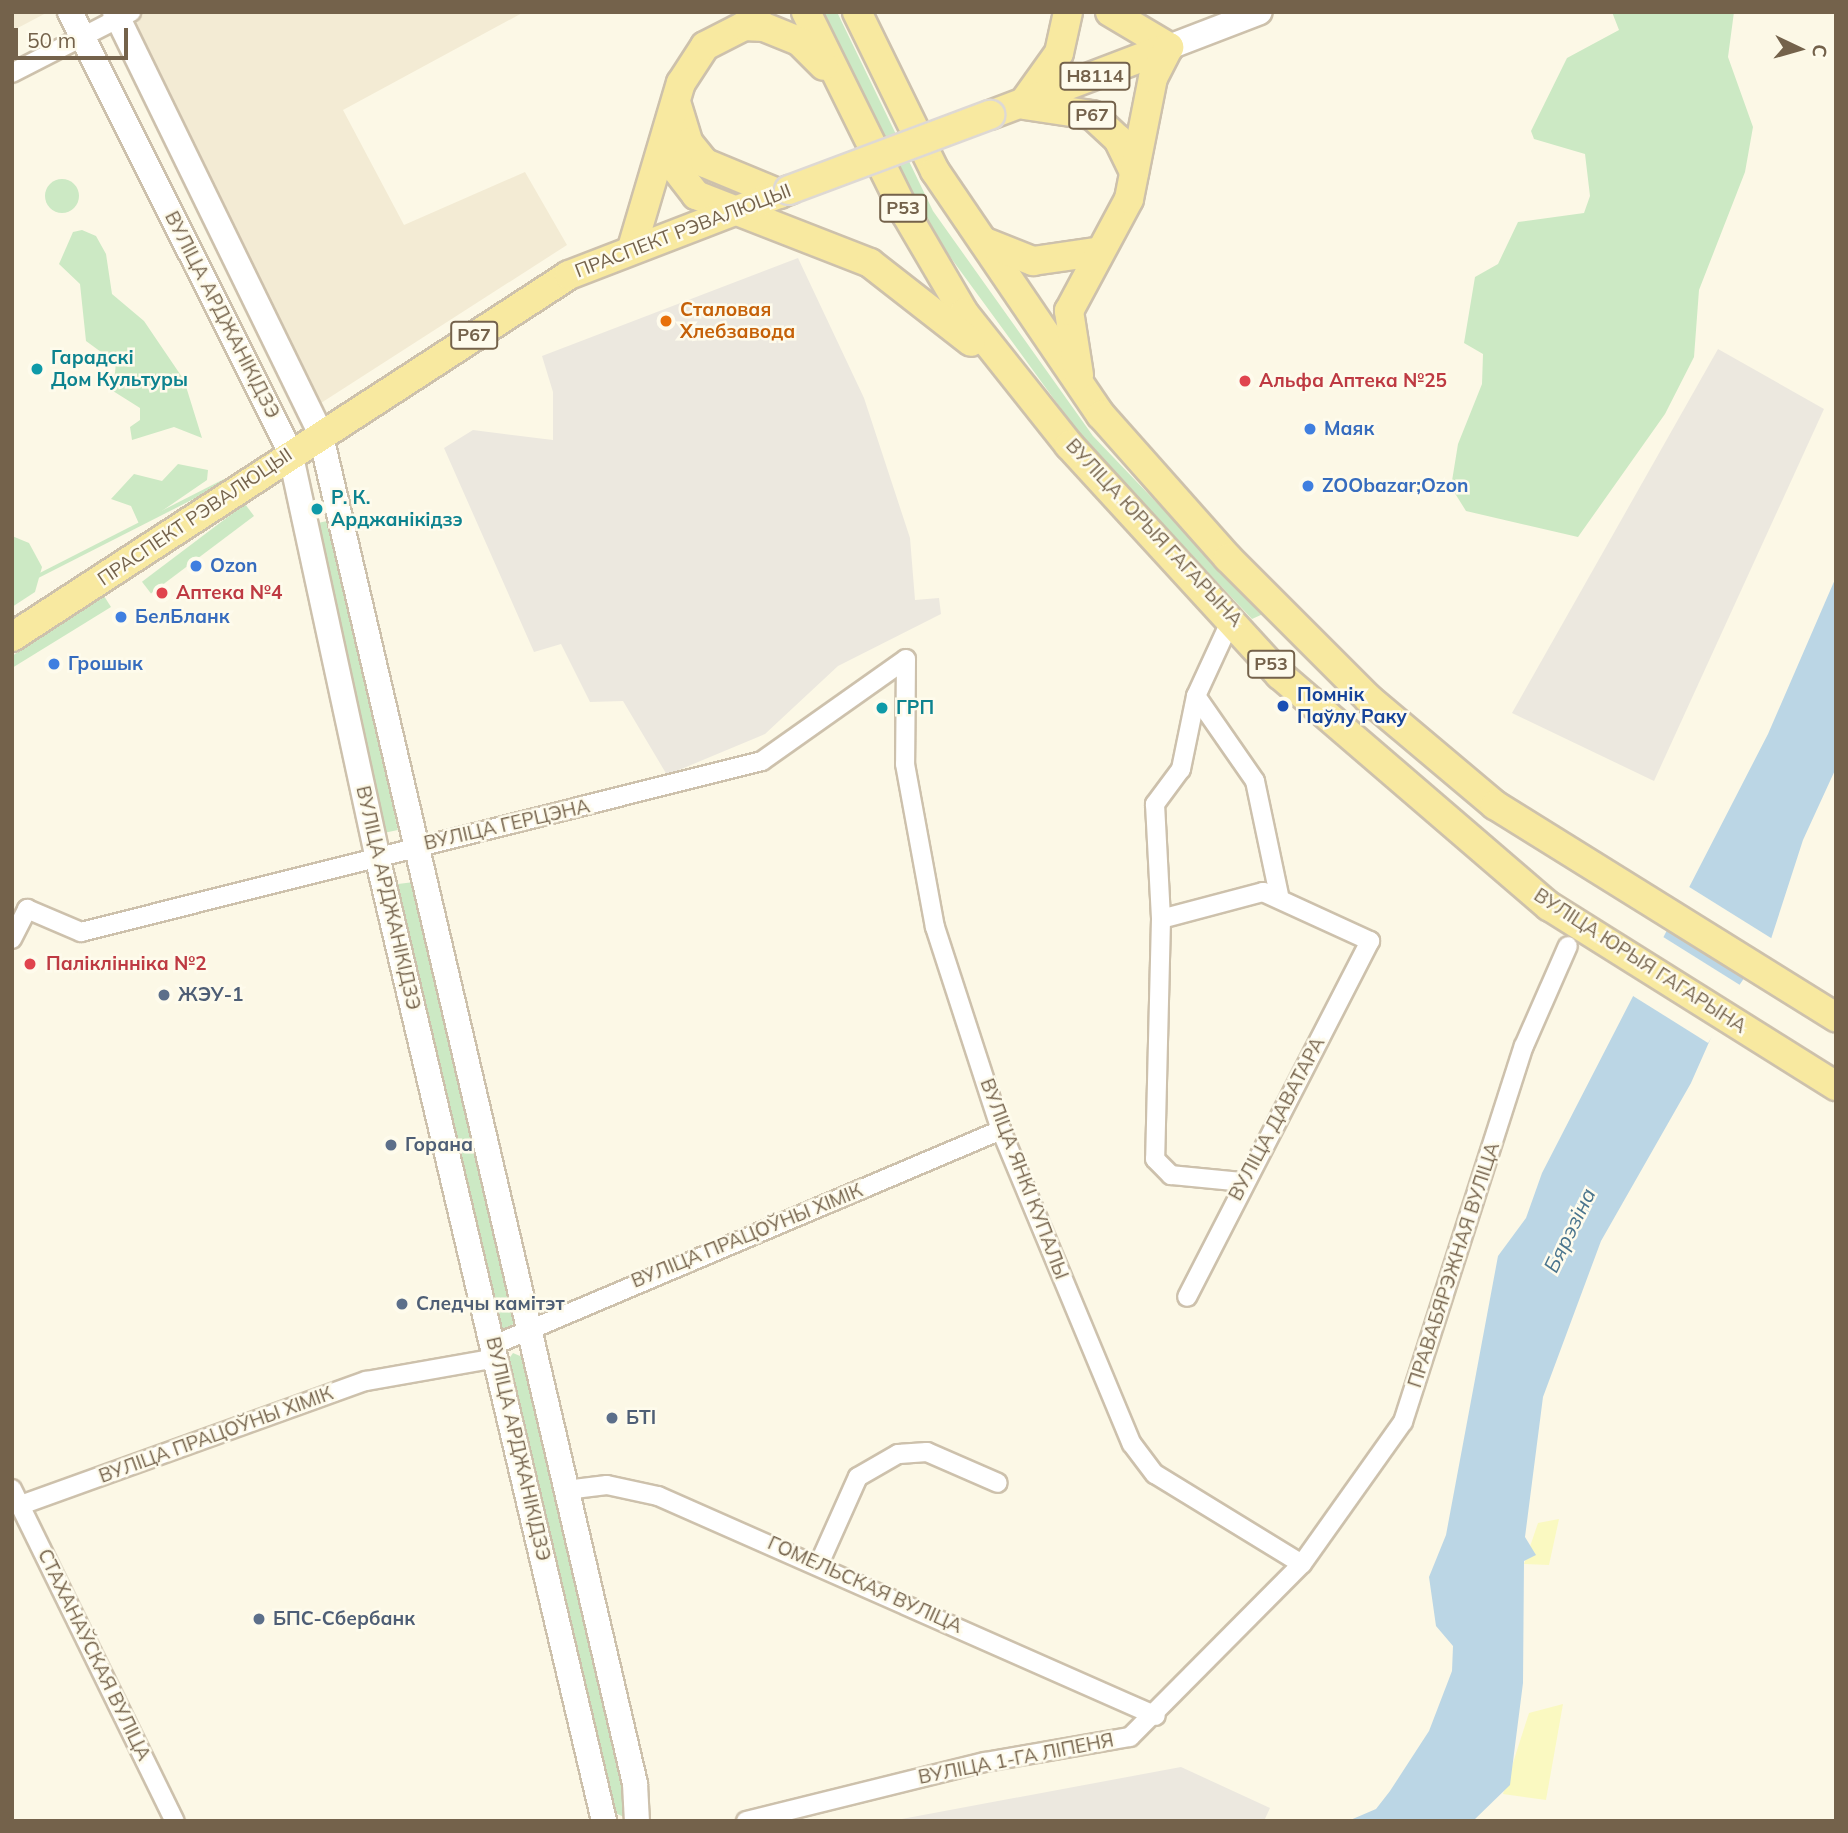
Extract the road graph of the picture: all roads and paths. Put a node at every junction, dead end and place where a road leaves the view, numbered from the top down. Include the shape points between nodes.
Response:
1 (70, 12) edge
2 (806, 12) edge
3 (857, 12) edge
4 (877, 12) edge
5 (1068, 12) edge
6 (1110, 12) edge
7 (1260, 12) edge
8 (122, 14) edge
9 (748, 19) edge
10 (83, 38) junction
11 (872, 40) junction
12 (1169, 47) junction
13 (12, 73) edge
14 (837, 79) junction
15 (1022, 104) junction
16 (677, 105) junction
17 (662, 151) junction
18 (1134, 172) junction
19 (785, 192) junction
20 (736, 209) junction
21 (985, 242) junction
22 (632, 248) junction
23 (1096, 252) junction
24 (1080, 384) junction
25 (1028, 388) junction
26 (320, 432) junction
27 (290, 452) junction
28 (1231, 620) junction
29 (12, 637) edge
30 (906, 659) joint
31 (1196, 696) junction
32 (421, 845) junction
33 (377, 856) junction
34 (1279, 895) junction
35 (1161, 919) junction
36 (12, 939) edge
37 (1568, 946) dead end
38 (1836, 1017) edge
39 (1836, 1086) edge
40 (1001, 1130) junction
41 (1243, 1182) junction
42 (1187, 1297) dead end
43 (526, 1327) junction
44 (496, 1352) junction
45 (998, 1483) dead end
46 (12, 1489) edge
47 (566, 1490) junction
48 (21, 1505) junction
49 (819, 1564) junction
50 (1302, 1564) junction
51 (1156, 1716) junction
52 (175, 1821) edge
53 (604, 1821) edge
54 (637, 1821) edge
55 (746, 1821) edge

1 - 10 main road, ВУЛІЦА АРДЖАНІКІДЗЭ
2 - 14 main road, ВУЛІЦА ЮРЫЯ ГАГАРЫНА / Р53
3 - 11 main road, ВУЛІЦА ЮРЫЯ ГАГАРЫНА / Р53
4 - 11 main road
5 - 15 main road via 1051,69
6 - 12 main road
7 - 12 main road, ПРАСПЕКТ РЭВАЛЮЦЫІ / Н8114
8 - 10 street
8 - 26 main road, ВУЛІЦА АРДЖАНІКІДЗЭ
9 - 14 main road via 799,41
9 - 16 main road via 705,46 681,83
10 - 13 street
10 - 27 main road, ВУЛІЦА АРДЖАНІКІДЗЭ
11 - 21 main road, ВУЛІЦА ЮРЫЯ ГАГАРЫНА / Р53 via 935,171
12 - 15 main road, ПРАСПЕКТ РЭВАЛЮЦЫІ / Н8114
12 - 18 main road, Р67 via 1153,78
14 - 25 main road, ВУЛІЦА ЮРЫЯ ГАГАРЫНА / Р53 via 964,313
15 - 18 main road, Р67 via 1092,115 1118,139
15 - 19 main road, ПРАСПЕКТ РЭВАЛЮЦЫІ / Р67, bridge
16 - 17 main road
16 - 19 main road via 688,142 705,163
17 - 20 main road via 696,195
17 - 22 main road
18 - 23 main road, Р67 via 1121,216
19 - 20 main road, ПРАСПЕКТ РЭВАЛЮЦЫІ / Р67
20 - 22 main road, ПРАСПЕКТ РЭВАЛЮЦЫІ / Р67
20 - 25 main road via 870,262
21 - 23 main road via 1033,261
21 - 24 main road, ВУЛІЦА ЮРЫЯ ГАГАРЫНА / Р53
22 - 26 main road, ПРАСПЕКТ РЭВАЛЮЦЫІ / Р67 via 569,275
23 - 24 main road, Р67 via 1069,311
24 - 38 main road, ВУЛІЦА ЮРЫЯ ГАГАРЫНА / Р53 via 1131,454 1228,558 1369,699 1495,805
25 - 28 main road, ВУЛІЦА ЮРЫЯ ГАГАРЫНА / Р53 via 1069,445
26 - 27 main road, ПРАСПЕКТ РЭВАЛЮЦЫІ / Р67
26 - 32 main road, ВУЛІЦА АРДЖАНІКІДЗЭ
27 - 29 main road, ПРАСПЕКТ РЭВАЛЮЦЫІ / Р67
27 - 33 main road, ВУЛІЦА АРДЖАНІКІДЗЭ
28 - 31 street
28 - 39 main road, ВУЛІЦА ЮРЫЯ ГАГАРЫНА / Р53 via 1346,736 1549,905
30 - 32 street, ВУЛІЦА ГЕРЦЭНА via 762,761
30 - 40 street, ВУЛІЦА ЯНКІ КУПАЛЫ via 905,764 935,927
31 - 34 street via 1255,780
31 - 35 street via 1189,749 1155,804
32 - 33 street, ВУЛІЦА ГЕРЦЭНА
32 - 43 main road, ВУЛІЦА АРДЖАНІКІДЗЭ
33 - 36 street, ВУЛІЦА ГЕРЦЭНА via 81,932 27,909
33 - 44 main road, ВУЛІЦА АРДЖАНІКІДЗЭ
34 - 35 street via 1263,892
34 - 41 street, ВУЛІЦА ДАВАТАРА via 1370,941
35 - 41 street via 1155,1158 1171,1175
37 - 50 street, ПРАВАБЯРЭЖНАЯ ВУЛІЦА via 1524,1046 1403,1423
40 - 43 street, ВУЛІЦА ПРАЦОЎНЫ ХІМІК
40 - 50 street, ВУЛІЦА ЯНКІ КУПАЛЫ via 1132,1444 1155,1474
41 - 42 street, ВУЛІЦА ДАВАТАРА
43 - 44 street, ВУЛІЦА ПРАЦОЎНЫ ХІМІК
43 - 47 main road, ВУЛІЦА АРДЖАНІКІДЗЭ
44 - 48 street, ВУЛІЦА ПРАЦОЎНЫ ХІМІК via 366,1381
44 - 53 main road, ВУЛІЦА АРДЖАНІКІДЗЭ
45 - 49 street via 928,1452 898,1454 858,1477
46 - 48 street, СТАХАНАЎСКАЯ ВУЛІЦА
47 - 49 street, ГОМЕЛЬСКАЯ ВУЛІЦА via 607,1485 658,1496
47 - 54 main road, ВУЛІЦА АРДЖАНІКІДЗЭ via 635,1784
48 - 52 street, СТАХАНАЎСКАЯ ВУЛІЦА
49 - 51 street, ГОМЕЛЬСКАЯ ВУЛІЦА
50 - 51 street, ВУЛІЦА 1-ГА ЛІПЕНЯ
51 - 55 street, ВУЛІЦА 1-ГА ЛІПЕНЯ via 1130,1737 985,1762

